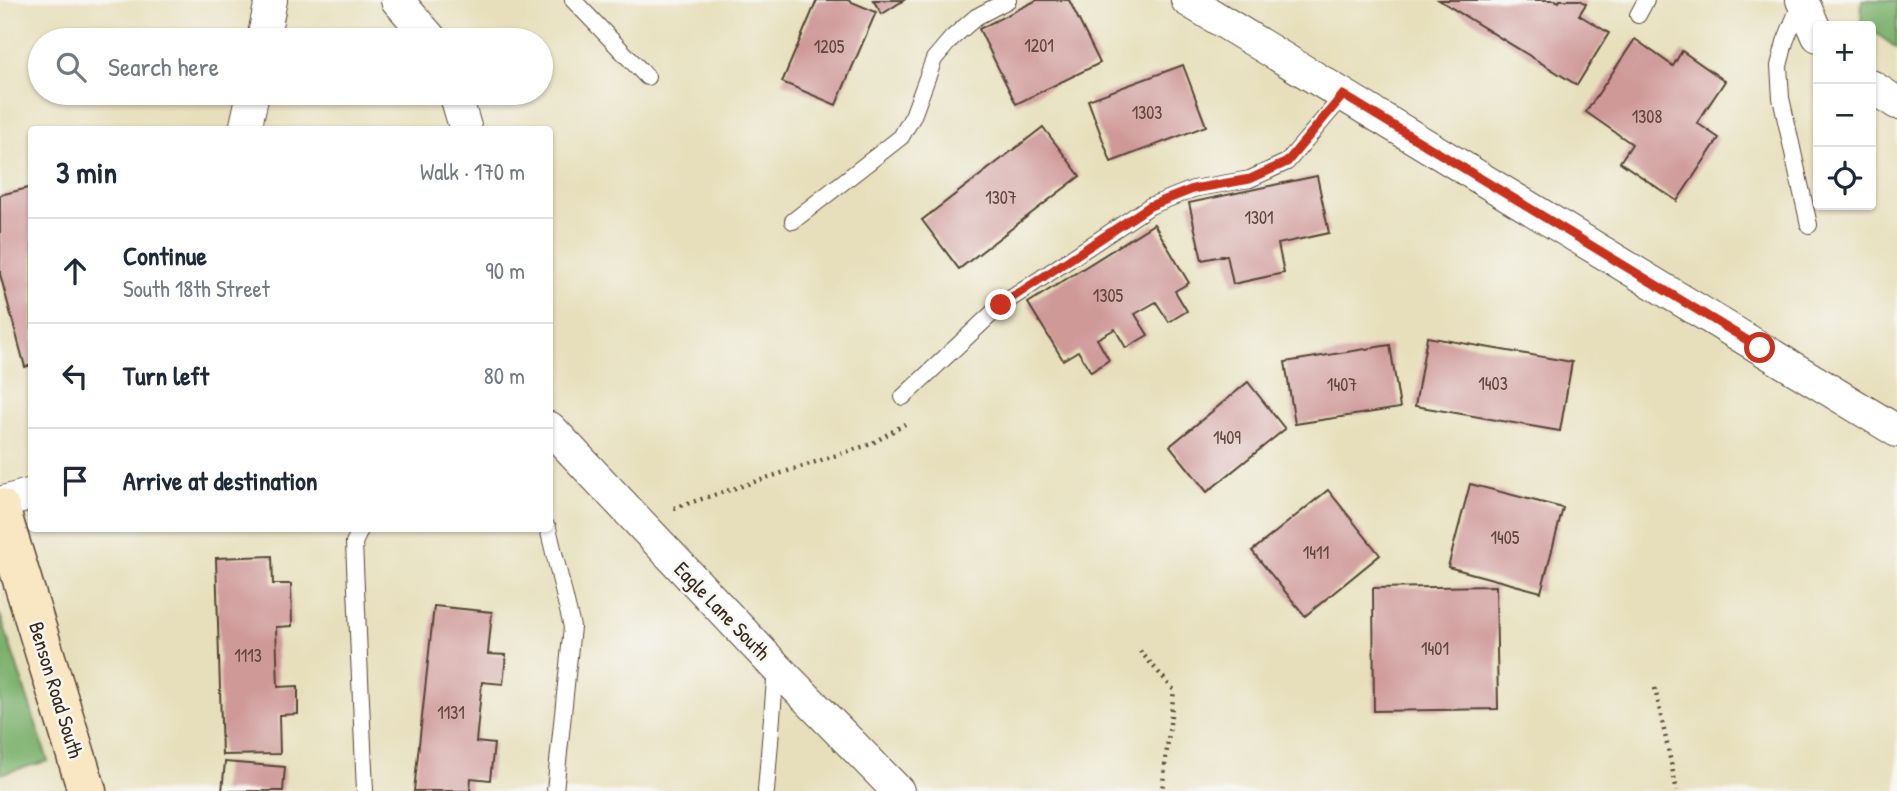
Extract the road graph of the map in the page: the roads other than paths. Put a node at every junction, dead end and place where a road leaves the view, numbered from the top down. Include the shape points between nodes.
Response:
1 (271, 0) edge
2 (397, 0) edge
3 (573, 0) edge
4 (1008, 0) edge
5 (1187, 0) edge
6 (1646, 0) edge
7 (1801, 0) edge
8 (1638, 15) dead end
9 (1813, 25) edge
10 (265, 28) edge
11 (422, 28) edge
12 (647, 77) dead end
13 (1876, 89) edge
14 (1343, 95) junction
15 (1897, 103) edge
16 (250, 105) edge
17 (459, 105) edge
18 (246, 126) edge
19 (466, 126) edge
20 (793, 221) dead end
21 (1809, 225) dead end
22 (903, 397) road end
23 (553, 431) edge
24 (1897, 431) edge
25 (28, 495) edge
26 (0, 505) edge
27 (359, 532) edge
28 (549, 532) edge
29 (776, 667) junction
30 (87, 791) edge
31 (365, 791) edge
32 (555, 791) edge
33 (766, 791) edge
34 (898, 791) edge

1 - 10 street
2 - 11 street
3 - 12 lane
4 - 20 lane via 976,17 934,59 901,137
5 - 14 street
6 - 8 lane
7 - 9 street
7 - 21 lane via 1780,66 1781,98
13 - 15 street
14 - 22 lane via 1287,162 1250,179 1193,189 1150,206 1001,305
14 - 24 street
16 - 18 street
17 - 19 street
23 - 29 street, Eagle Lane South
25 - 26 street
26 - 30 street, Benson Road South
27 - 31 lane via 354,543
28 - 32 lane via 572,627
29 - 33 lane
29 - 34 street, Eagle Lane South

